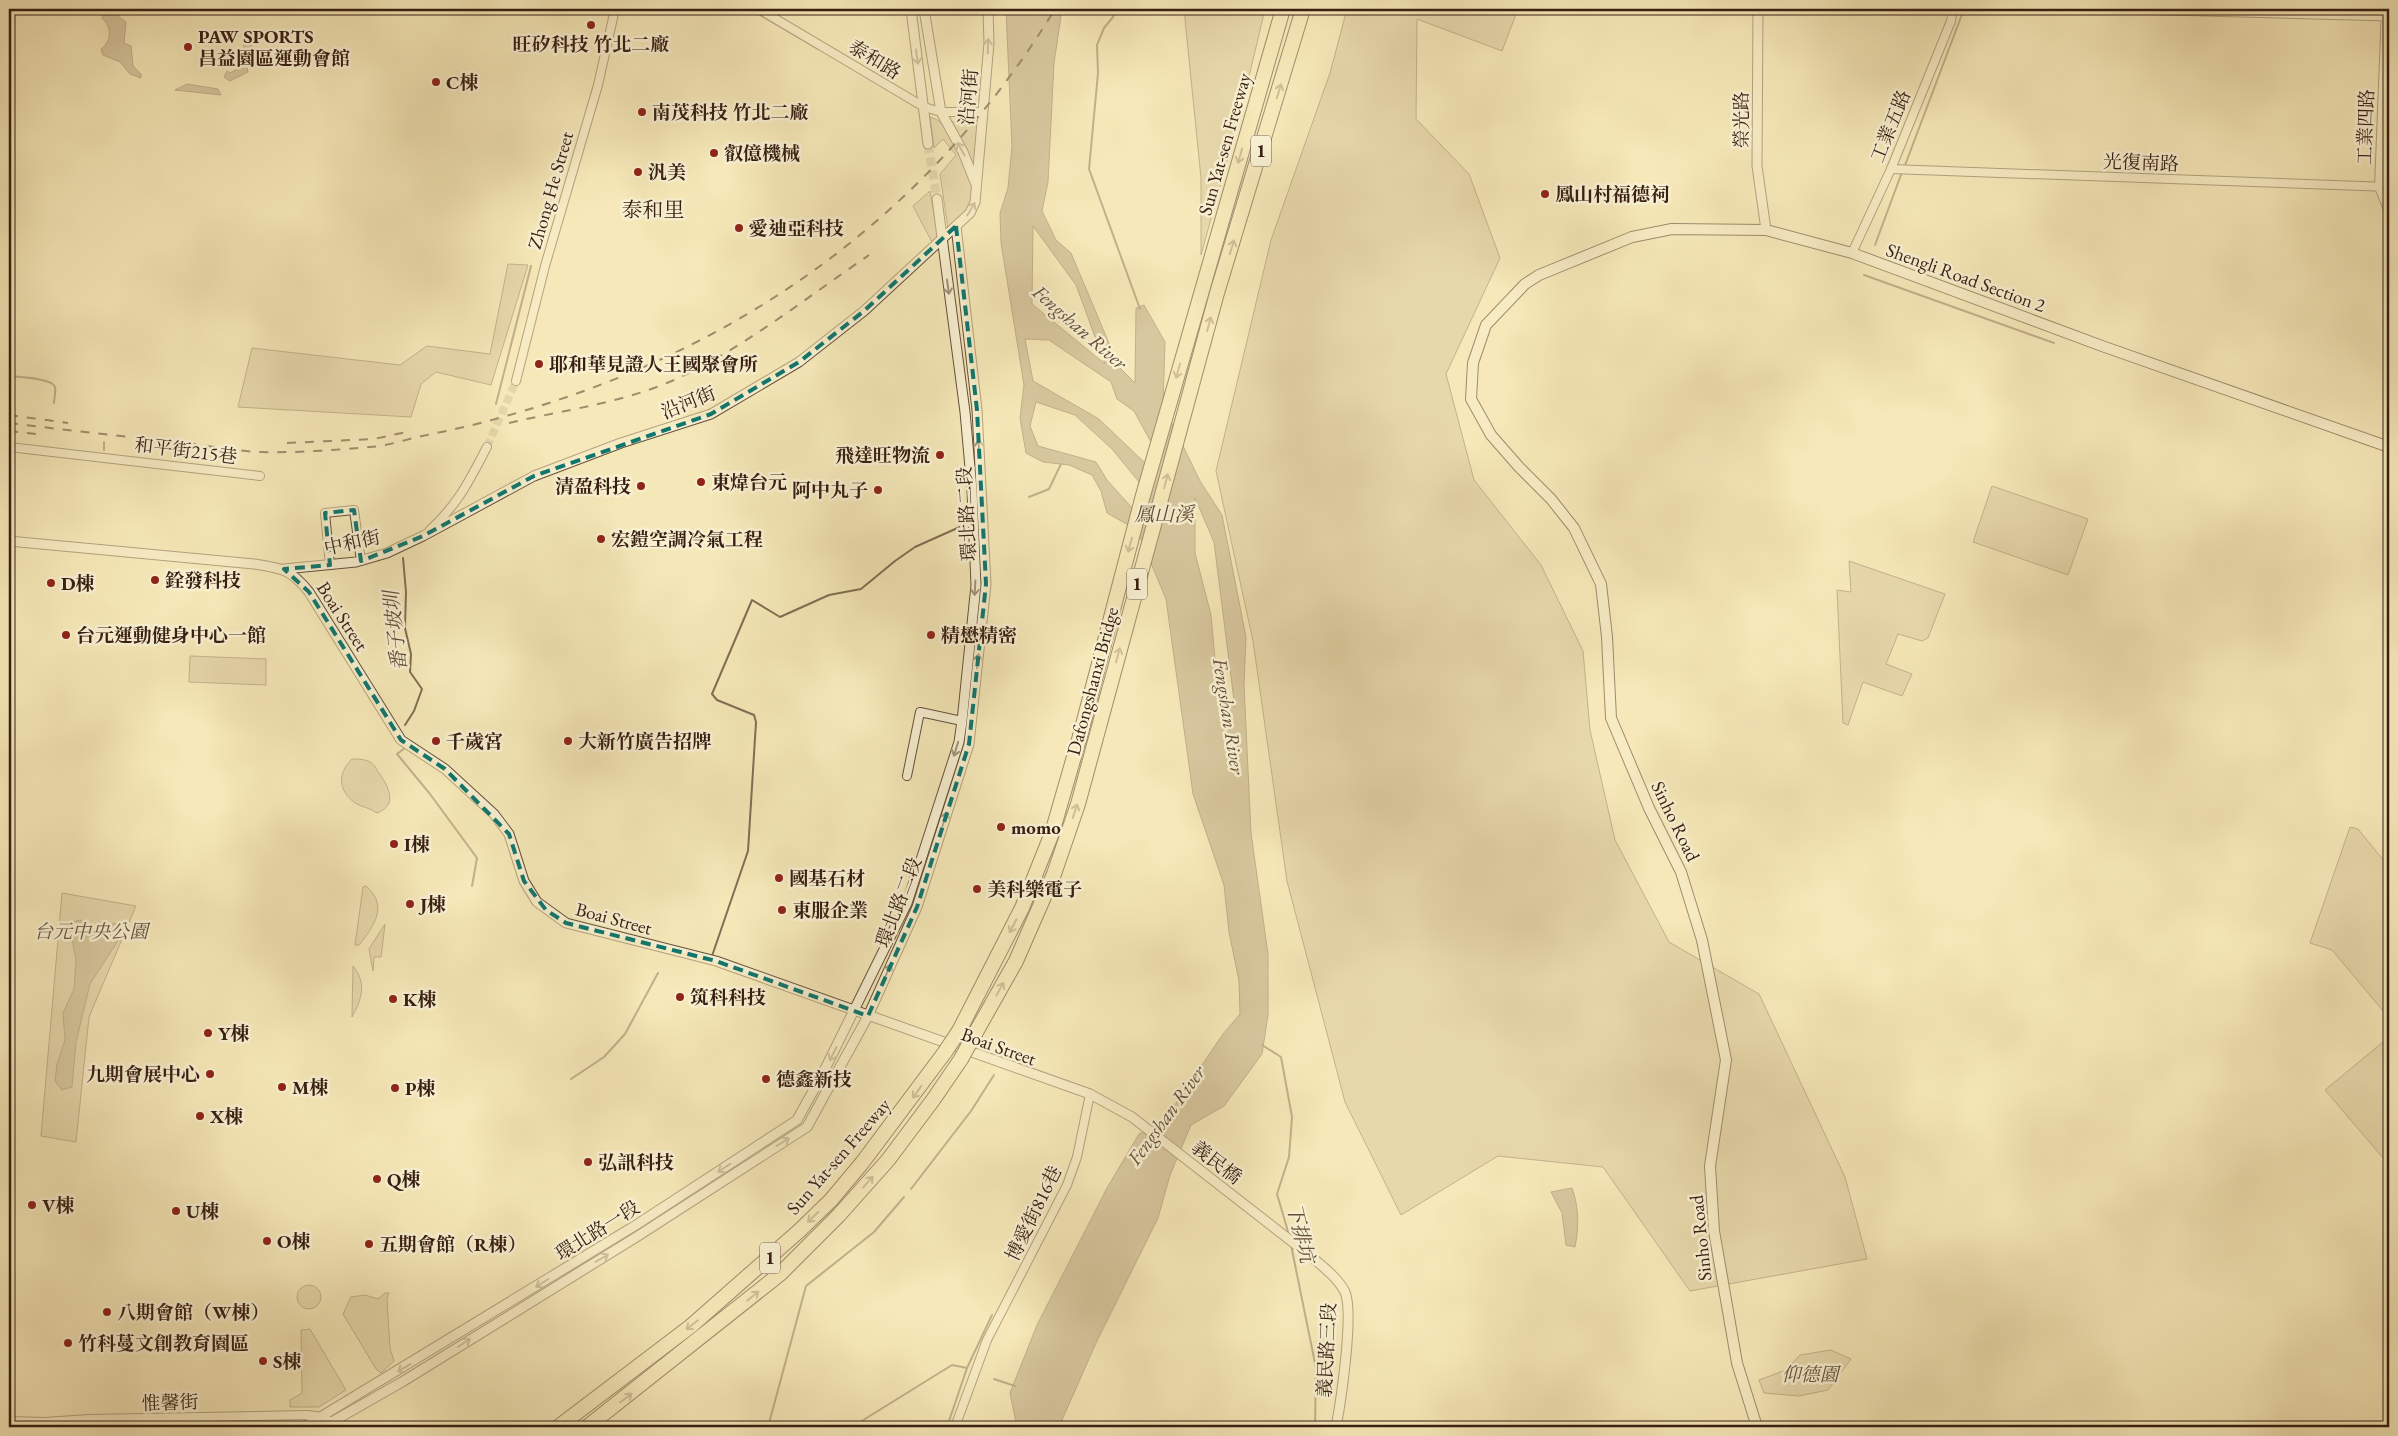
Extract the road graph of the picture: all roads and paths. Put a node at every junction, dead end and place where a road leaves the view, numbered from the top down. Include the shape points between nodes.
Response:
1 (615, 9) edge
2 (759, 9) edge
3 (911, 9) edge
4 (924, 9) edge
5 (988, 9) edge
6 (1283, 9) edge
7 (1303, 9) edge
8 (1758, 9) edge
9 (1953, 9) edge
10 (2131, 9) edge
11 (2387, 13) edge
12 (924, 107) junction
13 (941, 112) junction
14 (983, 112) junction
15 (928, 144) tunnel mouth
16 (1891, 169) junction
17 (977, 187) junction
18 (2379, 187) junction
19 (2389, 188) edge
20 (937, 199) tunnel mouth
21 (2389, 212) edge
22 (956, 226) junction
23 (1766, 230) junction
24 (942, 238) junction
25 (1852, 253) junction
26 (1525, 284) joint
27 (1200, 291) joint
28 (1217, 293) joint
29 (516, 381) tunnel mouth
30 (9, 447) edge
31 (487, 447) tunnel mouth
32 (2389, 447) edge
33 (260, 476) dead end
34 (423, 536) junction
35 (9, 541) edge
36 (361, 560) junction
37 (330, 565) junction
38 (284, 569) junction
39 (962, 721) junction
40 (907, 776) dead end
41 (1052, 833) joint
42 (1054, 874) joint
43 (855, 1010) junction
44 (868, 1016) junction
45 (1094, 1096) junction
46 (1313, 1258) joint
47 (322, 1416) junction
48 (9, 1421) edge
49 (327, 1425) edge
50 (304, 1427) edge
51 (558, 1427) edge
52 (587, 1427) edge
53 (956, 1427) edge
54 (1336, 1427) edge
55 (1757, 1427) edge

1 - 29 street, Zhong He Street via 598,85 538,289
2 - 12 street, 泰和路
3 -> 12 street
4 - 13 street
14 -> 5 street, 沿河街 via 989,43
6 -> 27 highway, Sun Yat-sen Freeway / 1
28 -> 7 highway, Sun Yat-sen Freeway / 1
8 - 23 street, 榮光路 via 1757,166
9 - 16 street, 工業五路 via 1951,22
10 - 11 street
11 - 18 street, 工業四路
12 - 13 street, 泰和路
12 - 15 street
13 - 14 street, 泰和路
17 -> 13 street via 963,152
14 - 17 street, 沿河街
16 - 18 street, 光復南路
16 - 25 street, 工業五路
22 -> 17 street via 976,202
18 - 19 street, 光復南路
18 - 21 street
20 - 24 street, 環北路二段
22 - 24 street, 沿河街
44 -> 22 street, 環北路二段 via 917,906 969,744 986,584 977,410
23 - 25 main road, Shengli Road Section 2
23 - 26 main road, Shengli Road Section 2 via 1672,229 1632,237 1547,271
24 - 34 street, 沿河街 via 828,340 799,362 711,414 534,476
24 -> 39 street, 環北路二段 via 965,412 973,507 976,585
25 - 32 main road, Shengli Road Section 2 via 2102,346
26 - 55 main road, Sinho Road via 1486,325 1473,364 1471,399 1491,435 1574,528 1601,584 1610,718 1648,808 1681,872 1702,940 1726,1060 1710,1166 1714,1231 1737,1362
27 -> 41 highway, Dafongshanxi Bridge / 1
42 -> 28 highway, Dafongshanxi Bridge / 1 via 1078,804
30 - 33 street, 和平街215巷
31 - 34 street via 462,494 448,513
34 - 36 street, 中和街 via 387,553
35 - 38 street, Boai Street
36 - 37 street, 中和街
36 - 37 street via 354,510 325,513
37 - 38 street, 中和街
38 - 43 street, Boai Street via 298,578 309,592 401,740 445,769 494,814 509,834 524,881 546,910 566,924 716,961
39 - 40 street via 920,712
39 -> 43 street, 環北路二段 via 907,904
41 -> 51 highway, Sun Yat-sen Freeway / 1, bridge via 1022,908 959,1031 878,1143 831,1200 755,1272 691,1326
52 -> 42 highway, Sun Yat-sen Freeway / 1, bridge via 780,1274 888,1160 961,1059 1016,961
43 - 44 street, Boai Street
43 -> 47 street, 環北路一段 via 797,1120 636,1225
44 - 45 street, Boai Street
49 -> 44 street, 環北路一段 via 638,1236 808,1127
45 - 46 street, 義民橋 via 1132,1117
45 - 53 street, 博愛街816巷 via 1067,1185 988,1340
46 - 54 street, 義民路三段 via 1335,1278 1345,1293 1348,1314
47 - 48 street, 惟馨街
47 - 49 street
47 - 50 street, 環北路一段

